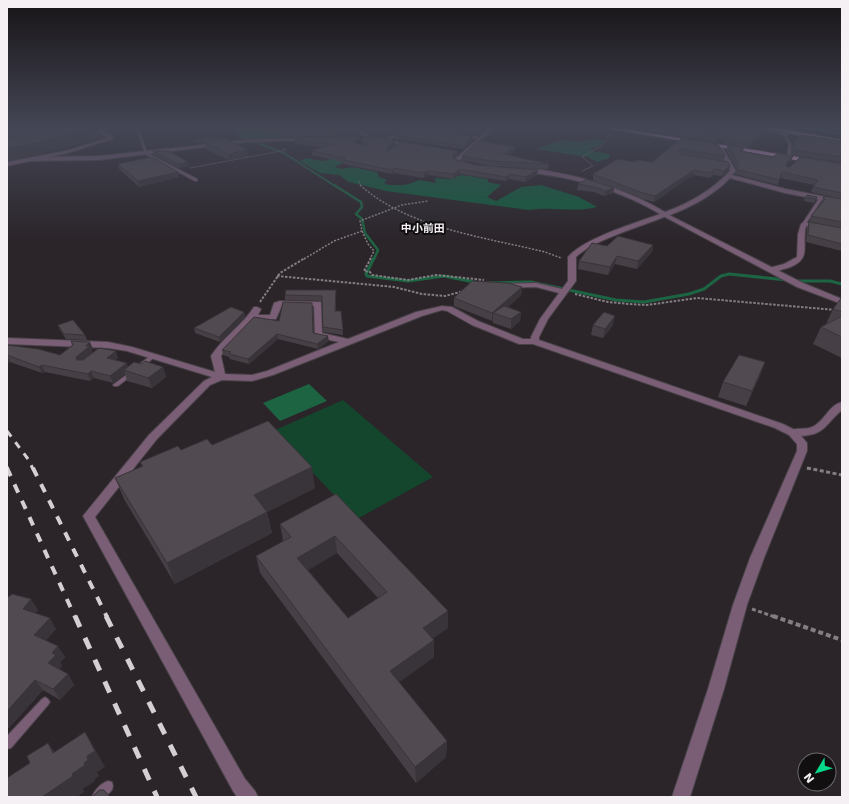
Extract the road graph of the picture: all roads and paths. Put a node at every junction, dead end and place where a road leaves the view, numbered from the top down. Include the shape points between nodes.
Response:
1 (167, 165) edge
2 (207, 165) edge
3 (591, 165) edge
4 (728, 165) edge
5 (731, 165) joint
6 (177, 170) junction
7 (520, 170) edge
8 (562, 175) junction
9 (730, 176) junction
10 (196, 180) dead end
11 (359, 180) dead end
12 (821, 198) junction
13 (428, 201) dead end
14 (842, 202) edge
15 (396, 207) junction
16 (667, 216) junction
17 (804, 224) junction
18 (362, 231) junction
19 (842, 232) edge
20 (571, 263) junction
21 (772, 270) junction
22 (277, 276) junction
23 (484, 280) edge
24 (494, 286) edge
25 (468, 290) edge
26 (565, 292) junction
27 (842, 302) edge
28 (842, 311) edge
29 (255, 314) junction
30 (8, 342) edge
31 (349, 342) junction
32 (536, 342) junction
33 (108, 345) junction
34 (98, 353) edge
35 (153, 356) junction
36 (221, 377) junction
37 (116, 386) dead end
38 (842, 405) edge
39 (793, 434) junction
40 (796, 466) junction
41 (842, 475) edge
42 (740, 605) junction
43 (842, 640) edge
44 (45, 702) dead end
45 (7, 744) edge
46 (108, 786) dead end
47 (97, 797) edge
48 (249, 797) edge
49 (681, 797) edge

1 - 6 lane
2 - 6 path
3 - 8 path via 593,166 584,171
4 - 5 lane
5 - 9 street via 733,171
6 - 10 lane
7 - 8 street
8 - 16 street via 616,190
9 - 12 street
9 - 16 street via 688,206
11 - 15 path via 360,185 382,201
12 - 14 street
12 - 17 lane
13 - 15 path
15 - 18 path via 360,221
15 - 20 path via 427,223 545,252
16 - 20 street via 604,238 578,251 572,257
16 - 21 street
17 - 19 street
17 - 21 street via 800,232 800,260 790,266
18 - 22 path via 334,241
18 - 23 path via 374,251 364,270 372,275 408,280 448,275
20 - 26 street via 572,281
21 - 27 street via 800,285
22 - 25 path via 394,287 422,294 445,296
22 - 29 path via 263,294
24 - 26 street via 536,285
26 - 28 path via 629,304 647,305 708,298
26 - 32 street via 544,319 535,337
29 - 31 street via 273,317 280,303 318,304 318,335
29 - 36 street via 220,348 216,356
30 - 33 street
31 - 32 street via 418,314 442,308 522,342
31 - 36 street via 252,378
32 - 39 street via 779,426
33 - 34 lane
33 - 35 street
35 - 36 street
35 - 37 lane
36 - 48 street via 207,383 153,437 89,516 239,785
38 - 39 street via 818,431
39 - 40 street via 802,443 802,451
40 - 41 path
40 - 42 street
42 - 43 path
42 - 49 street
44 - 45 lane
46 - 47 lane

